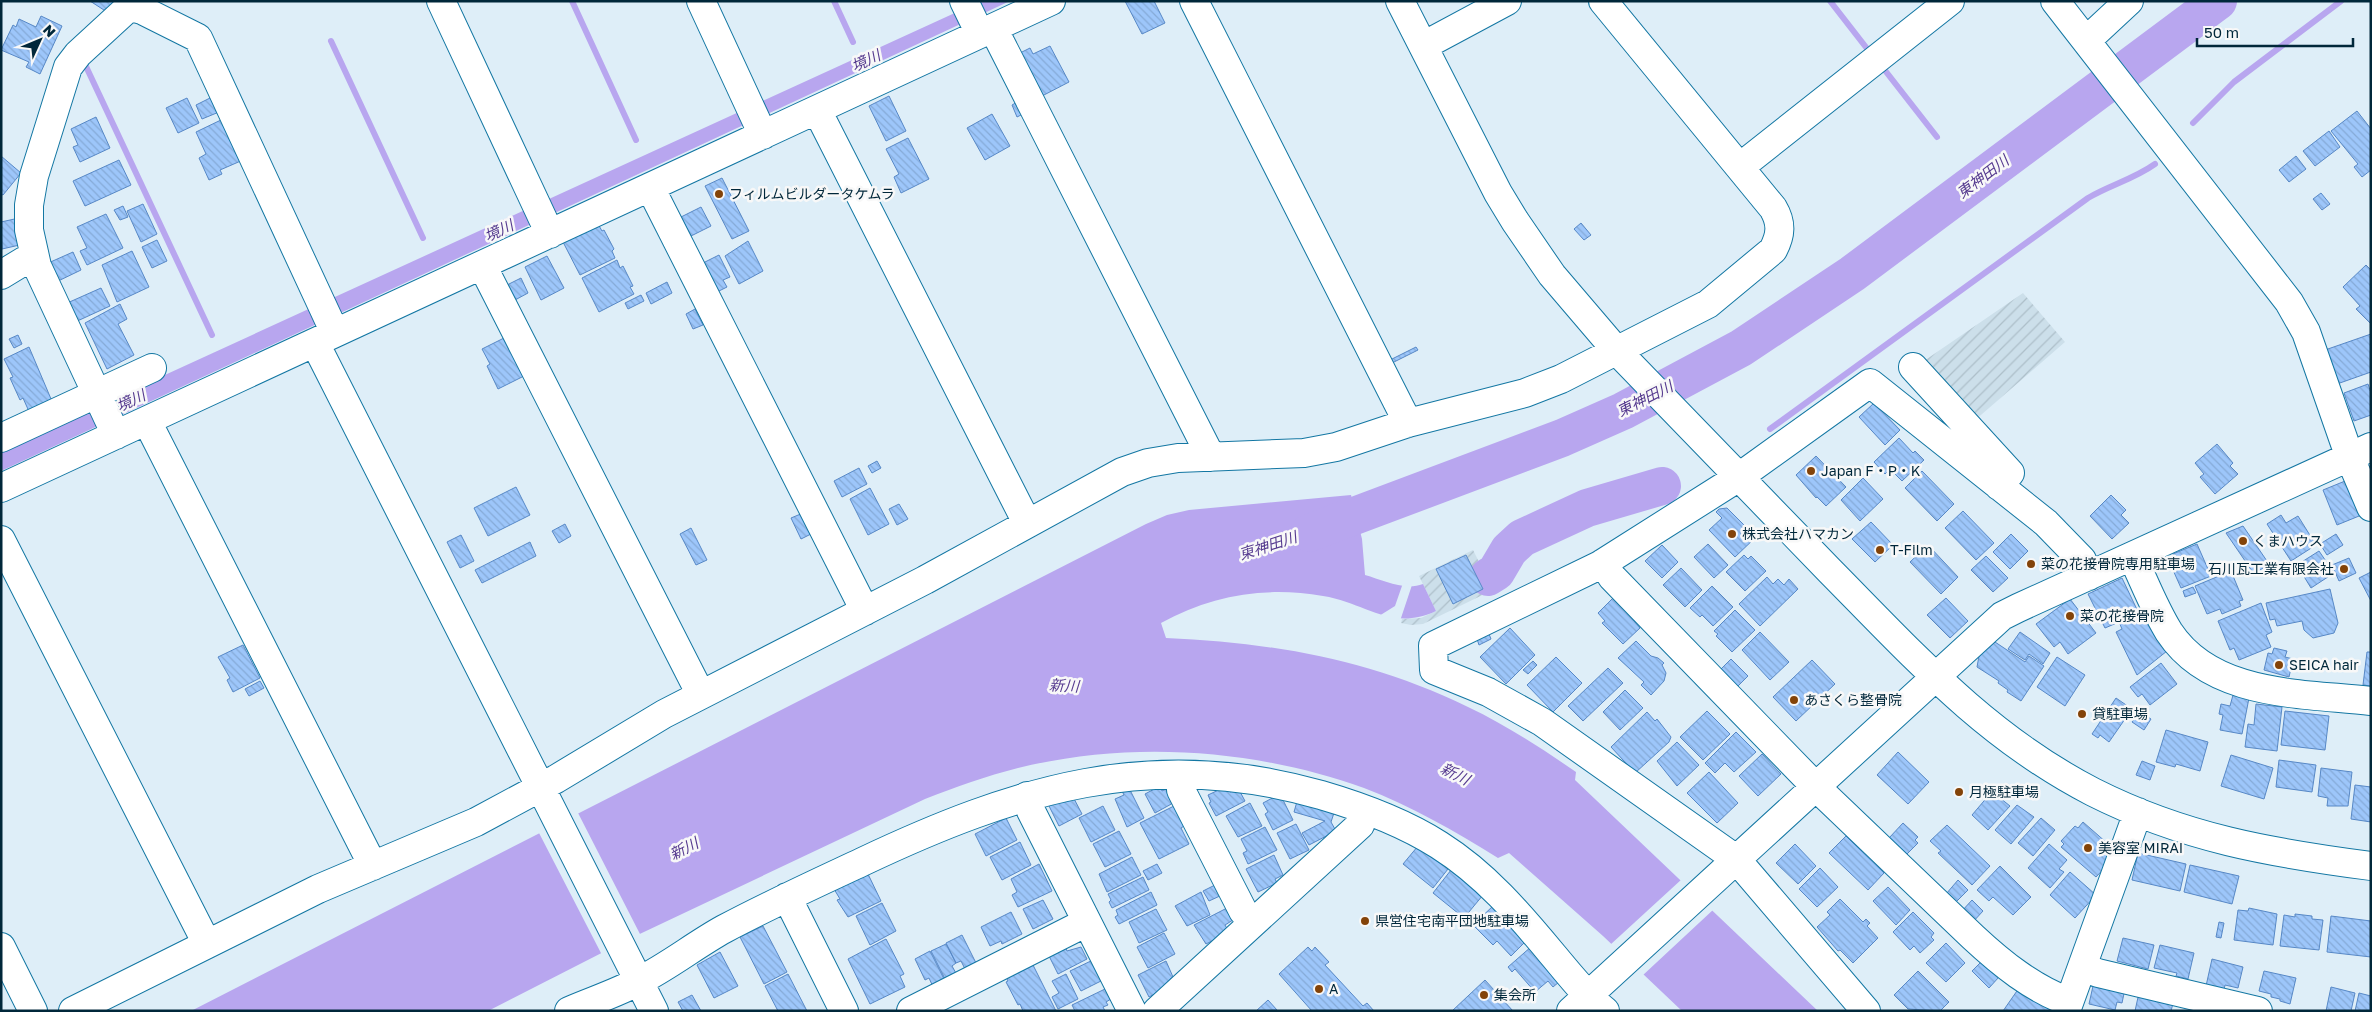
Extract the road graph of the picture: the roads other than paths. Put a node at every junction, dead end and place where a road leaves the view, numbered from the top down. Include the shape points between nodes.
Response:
1 (441, 1) edge
2 (701, 1) edge
3 (1051, 1) edge
4 (1194, 1) edge
5 (1400, 1) edge
6 (1506, 1) edge
7 (1603, 1) edge
8 (1950, 1) edge
9 (2055, 1) edge
10 (2129, 1) edge
11 (975, 18) edge
12 (2089, 45) junction
13 (1423, 46) junction
14 (817, 110) junction
15 (756, 120) junction
16 (1740, 167) junction
17 (650, 188) junction
18 (543, 219) junction
19 (35, 258) junction
20 (482, 265) junction
21 (1, 275) edge
22 (325, 324) junction
23 (1621, 356) junction
24 (1913, 367) dead end
25 (152, 368) dead end
26 (106, 413) junction
27 (147, 421) junction
28 (1408, 423) junction
29 (1, 438) edge
30 (2361, 453) edge
31 (1211, 457) junction
32 (1739, 477) junction
33 (1999, 486) junction
34 (1, 488) edge
35 (2371, 507) edge
36 (1028, 523) junction
37 (1, 540) edge
38 (2132, 556) junction
39 (1603, 563) junction
40 (2088, 576) junction
41 (865, 611) junction
42 (1934, 677) junction
43 (701, 695) junction
44 (2371, 702) edge
45 (1182, 775) junction
46 (1815, 786) junction
47 (545, 796) junction
48 (1027, 796) junction
49 (1365, 810) junction
50 (2138, 812) junction
51 (1736, 859) junction
52 (373, 866) junction
53 (2371, 866) edge
54 (787, 897) junction
55 (1087, 922) junction
56 (1253, 922) junction
57 (207, 944) junction
58 (1, 947) edge
59 (2082, 967) junction
60 (634, 971) junction
61 (1588, 1005) edge
62 (2068, 1006) edge
63 (34, 1011) edge
64 (73, 1011) edge
65 (569, 1011) edge
66 (654, 1011) edge
67 (844, 1011) edge
68 (911, 1011) edge
69 (1132, 1011) edge
70 (1157, 1011) edge
71 (1866, 1011) edge
72 (2258, 1011) edge

1 - 18 street
2 - 15 street
3 - 11 street
4 - 28 street
5 - 13 street
6 - 13 street
7 - 16 street
8 - 16 street
9 - 12 street
10 - 12 street
11 - 14 street
11 - 31 street
12 - 30 street via 2289,302
13 - 23 street via 1498,193 1528,242 1572,301
14 - 15 street
14 - 36 street
15 - 17 street
16 - 23 street via 1779,218 1778,240 1773,250 1708,304
17 - 18 street
17 - 41 street
18 - 20 street
19 - 21 street
19 - 22 street via 29,230 30,194 65,74 78,54 121,12 135,8 198,38
19 - 26 street
20 - 22 street
20 - 43 street
22 - 27 street
22 - 47 street
23 - 28 street via 1525,393
23 - 32 street
24 - 33 street via 2010,473
25 - 26 street
26 - 27 street
26 - 29 street
26 - 34 street
27 - 52 street
28 - 31 street via 1328,449
30 - 35 street
30 - 38 street
31 - 36 street via 1178,458 1131,469
32 - 33 street via 1870,383
32 - 39 street
32 - 42 street
33 - 40 street via 2052,529 2082,560
36 - 41 street
37 - 57 street
38 - 40 street
38 - 44 street via 2170,632 2188,653 2216,674 2254,688
39 - 46 street via 1612,577
39 - 51 street via 1433,646 1434,670 1488,692 1542,722
40 - 42 street via 2002,616
41 - 43 street
42 - 46 street
42 - 50 street via 2009,740 2093,792
43 - 47 street via 664,714
45 - 48 street via 1112,778
45 - 49 street via 1276,784
45 - 56 street via 1181,790 1243,911
46 - 51 street
46 - 62 street via 1999,961
47 - 52 street
47 - 60 street
48 - 54 street via 936,828
48 - 55 street via 1031,811
49 - 56 street via 1360,825
49 - 61 street via 1419,833 1479,874 1508,903
50 - 53 street via 2230,843 2293,856
50 - 59 street
51 - 61 street via 1610,975
51 - 71 street
52 - 57 street via 318,889
54 - 60 street
54 - 67 street
55 - 68 street
55 - 69 street
56 - 70 street
57 - 64 street
58 - 63 street
59 - 62 street
59 - 72 street
60 - 65 street
60 - 66 street

